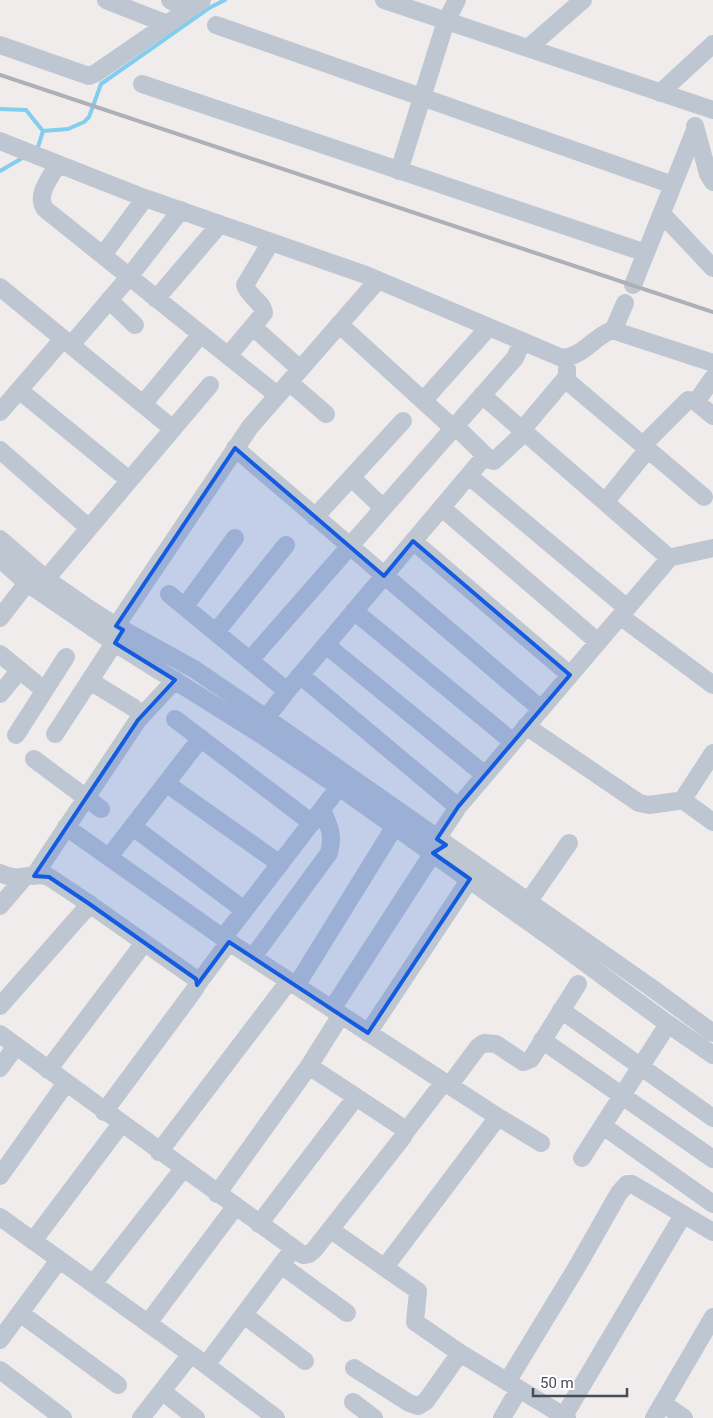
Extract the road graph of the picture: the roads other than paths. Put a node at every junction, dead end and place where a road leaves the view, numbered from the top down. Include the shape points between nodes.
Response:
1 (106, 0) edge
2 (170, 0) edge
3 (384, 0) edge
4 (457, 0) edge
5 (583, 0) edge
6 (195, 5) edge
7 (446, 21) junction
8 (167, 24) junction
9 (216, 25) dead end
10 (713, 44) edge
11 (0, 45) edge
12 (528, 48) junction
13 (142, 84) dead end
14 (660, 93) junction
15 (422, 98) junction
16 (706, 108) edge
17 (695, 130) junction
18 (0, 141) edge
19 (58, 164) junction
20 (399, 171) junction
21 (713, 182) edge
22 (673, 185) junction
23 (146, 198) junction
24 (181, 210) junction
25 (662, 214) junction
26 (220, 224) junction
27 (271, 242) junction
28 (646, 253) junction
29 (103, 255) junction
30 (713, 268) edge
31 (129, 277) junction
32 (378, 280) junction
33 (633, 284) dead end
34 (0, 287) edge
35 (156, 298) junction
36 (109, 300) junction
37 (626, 303) dead end
38 (339, 324) junction
39 (135, 325) dead end
40 (253, 327) junction
41 (489, 327) junction
42 (613, 331) junction
43 (201, 334) junction
44 (67, 342) junction
45 (522, 342) junction
46 (228, 356) junction
47 (566, 358) junction
48 (713, 363) edge
49 (294, 376) junction
50 (713, 378) edge
51 (565, 379) junction
52 (210, 385) dead end
53 (482, 395) junction
54 (277, 396) junction
55 (7, 398) edge
56 (423, 401) junction
57 (696, 402) junction
58 (143, 404) junction
59 (326, 414) dead end
60 (713, 416) edge
61 (403, 422) dead end
62 (454, 427) junction
63 (173, 429) junction
64 (524, 431) junction
65 (646, 447) junction
66 (235, 448) junction
67 (0, 450) edge
68 (485, 456) junction
69 (469, 476) junction
70 (352, 478) junction
71 (129, 480) junction
72 (704, 497) dead end
73 (605, 502) junction
74 (383, 508) junction
75 (442, 508) junction
76 (315, 517) junction
77 (89, 528) junction
78 (235, 538) dead end
79 (0, 539) edge
80 (413, 542) junction
81 (286, 545) dead end
82 (349, 546) junction
83 (713, 548) edge
84 (668, 558) junction
85 (0, 559) edge
86 (384, 576) junction
87 (46, 579) junction
88 (27, 583) junction
89 (169, 594) dead end
90 (185, 606) junction
91 (354, 611) junction
92 (624, 612) junction
93 (0, 618) edge
94 (216, 632) junction
95 (118, 633) junction
96 (598, 642) junction
97 (326, 645) junction
98 (0, 654) edge
99 (66, 657) dead end
100 (250, 660) junction
101 (20, 670) junction
102 (300, 675) junction
103 (570, 675) junction
104 (175, 680) junction
105 (90, 681) junction
106 (713, 685) edge
107 (44, 690) junction
108 (287, 691) junction
109 (0, 694) edge
110 (134, 708) dead end
111 (542, 709) junction
112 (266, 718) junction
113 (175, 719) dead end
114 (526, 726) junction
115 (54, 734) dead end
116 (16, 735) dead end
117 (201, 738) junction
118 (513, 742) junction
119 (713, 753) edge
120 (34, 759) dead end
121 (485, 775) junction
122 (167, 784) junction
123 (339, 787) junction
124 (86, 798) junction
125 (685, 800) junction
126 (458, 807) junction
127 (101, 809) dead end
128 (317, 816) junction
129 (713, 822) edge
130 (395, 826) junction
131 (66, 827) junction
132 (133, 827) junction
133 (569, 843) dead end
134 (439, 846) junction
135 (109, 857) junction
136 (280, 864) junction
137 (0, 873) edge
138 (29, 877) junction
139 (470, 880) junction
140 (528, 902) junction
141 (90, 904) junction
142 (0, 906) edge
143 (244, 910) junction
144 (226, 940) junction
145 (144, 942) junction
146 (253, 957) junction
147 (292, 983) junction
148 (198, 984) junction
149 (578, 984) dead end
150 (0, 1006) edge
151 (561, 1010) junction
152 (337, 1012) junction
153 (668, 1024) junction
154 (368, 1033) junction
155 (713, 1033) edge
156 (0, 1034) edge
157 (542, 1040) junction
158 (16, 1046) junction
159 (713, 1055) edge
160 (309, 1066) junction
161 (641, 1066) junction
162 (0, 1068) edge
163 (48, 1070) junction
164 (66, 1083) junction
165 (447, 1084) junction
166 (622, 1095) junction
167 (356, 1096) junction
168 (104, 1112) junction
169 (498, 1118) junction
170 (713, 1118) edge
171 (121, 1124) junction
172 (603, 1126) junction
173 (404, 1134) junction
174 (541, 1143) dead end
175 (159, 1152) junction
176 (582, 1158) dead end
177 (713, 1159) edge
178 (183, 1169) junction
179 (0, 1176) edge
180 (217, 1194) junction
181 (713, 1204) edge
182 (235, 1207) junction
183 (683, 1215) junction
184 (2, 1223) edge
185 (259, 1224) junction
186 (331, 1230) junction
187 (713, 1232) edge
188 (33, 1241) junction
189 (293, 1249) junction
190 (59, 1260) junction
191 (281, 1265) junction
192 (385, 1267) junction
193 (93, 1284) junction
194 (20, 1313) junction
195 (347, 1313) dead end
196 (244, 1315) junction
197 (713, 1317) edge
198 (148, 1323) junction
199 (0, 1340) edge
200 (460, 1353) junction
201 (191, 1354) junction
202 (306, 1361) dead end
203 (206, 1365) junction
204 (354, 1368) dead end
205 (0, 1370) edge
206 (118, 1385) dead end
207 (513, 1386) junction
208 (162, 1391) junction
209 (353, 1402) dead end
210 (663, 1403) junction
211 (408, 1411) edge
212 (566, 1417) edge
213 (62, 1418) edge
214 (141, 1418) edge
215 (196, 1418) edge
216 (276, 1418) edge
217 (374, 1418) edge
218 (502, 1418) edge
219 (654, 1418) edge
220 (684, 1418) edge

1 - 8 street
2 - 6 street
3 - 7 street
4 - 7 street
5 - 12 street
6 - 8 street
7 - 12 street
7 - 15 street
8 - 11 street via 89,76
9 - 15 street
10 - 14 street
12 - 14 street
13 - 20 street
14 - 16 street
15 - 20 street
15 - 22 street
16 - 17 street
17 - 21 street
17 - 22 street
18 - 19 street
19 - 23 street
19 - 29 street via 41,195 41,204
20 - 28 street
22 - 25 street
23 - 24 street
23 - 29 street
24 - 26 street
24 - 31 street
25 - 28 street
25 - 30 street
26 - 27 street
26 - 35 street
27 - 32 street
27 - 40 street via 245,285 264,311
28 - 33 street
29 - 31 street
31 - 35 street
31 - 36 street
32 - 38 street
32 - 41 street
34 - 44 street
35 - 43 street
36 - 39 street
36 - 44 street
37 - 42 street
38 - 49 street
38 - 56 street
40 - 46 street
40 - 49 street
41 - 45 street
41 - 56 street
42 - 47 street via 605,333 577,355
42 - 48 street
43 - 46 street
43 - 58 street
44 - 55 street
44 - 58 street
45 - 47 street
45 - 53 street via 515,358
46 - 54 street
47 - 51 street
49 - 54 street
49 - 59 street
50 - 57 street
51 - 64 street
51 - 65 street
52 - 63 street
53 - 62 street
53 - 64 street
54 - 66 street
55 - 71 street
56 - 62 street
57 - 60 street
57 - 65 street via 685,401
58 - 63 street
61 - 70 street
62 - 68 street
62 - 74 street
63 - 71 street
64 - 68 street via 496,460
64 - 73 street
65 - 72 street
65 - 73 street
66 - 76 street
66 - 95 street
67 - 77 street
68 - 69 street
69 - 75 street
69 - 92 street
70 - 74 street
70 - 76 street
71 - 77 street
73 - 84 street
74 - 82 street
75 - 80 street
75 - 96 street
76 - 82 street
77 - 87 street
78 - 90 street
79 - 87 street
80 - 86 street
80 - 103 street
81 - 94 street
82 - 86 street
82 - 100 street
83 - 84 street
84 - 92 street
85 - 88 street
86 - 91 street
86 - 111 street
87 - 95 street
88 - 93 street
88 - 95 street
89 - 90 street
90 - 94 street
91 - 97 street
91 - 118 street
92 - 96 street
92 - 106 street
94 - 100 street
95 - 104 street
95 - 105 street
95 - 112 street via 194,669
96 - 103 street
97 - 102 street
97 - 121 street
98 - 101 street
99 - 107 street
100 - 108 street
101 - 107 street
101 - 109 street
102 - 108 street
102 - 126 street
103 - 111 street
104 - 123 street
104 - 124 street via 138,720
105 - 110 street
105 - 115 street
107 - 116 street
108 - 112 street
111 - 114 street
112 - 134 street
113 - 117 street
114 - 118 street
114 - 125 street via 639,803 649,805
117 - 122 street
117 - 128 street
118 - 121 street
119 - 125 street via 686,793
120 - 124 street
121 - 126 street
122 - 132 street
122 - 136 street
123 - 128 street
123 - 130 street
124 - 127 street
124 - 131 street
125 - 129 street
126 - 134 street
128 - 136 street
128 - 146 street via 331,831 329,853
130 - 134 street
130 - 147 street
131 - 135 street
131 - 138 street
132 - 135 street
132 - 143 street
133 - 140 street
134 - 139 street
134 - 140 street
134 - 152 street
135 - 144 street
136 - 143 street
137 - 138 street via 17,879
138 - 141 street via 49,877
138 - 142 street
139 - 153 street
139 - 154 street
140 - 155 street
141 - 145 street
141 - 150 street
143 - 144 street
144 - 146 street
144 - 148 street
145 - 148 street via 196,979
145 - 163 street
146 - 147 street
147 - 152 street
147 - 175 street
148 - 168 street
149 - 151 street
151 - 157 street
151 - 161 street
152 - 154 street
152 - 160 street
153 - 159 street
153 - 161 street
154 - 165 street
156 - 158 street
157 - 165 street via 531,1059 523,1062 496,1044 484,1043
157 - 166 street
158 - 162 street
158 - 163 street
160 - 167 street
160 - 180 street
161 - 166 street
161 - 170 street
163 - 164 street
164 - 168 street
164 - 179 street
165 - 169 street
165 - 173 street
166 - 172 street
166 - 177 street
167 - 173 street via 400,1126
167 - 185 street
168 - 171 street
169 - 174 street
169 - 192 street
171 - 175 street
171 - 188 street
172 - 176 street
172 - 181 street
173 - 186 street
175 - 178 street
178 - 180 street
178 - 193 street
180 - 182 street
182 - 185 street
182 - 198 street
183 - 187 street
183 - 207 street via 632,1184 623,1187
183 - 212 street
184 - 188 street
185 - 189 street
186 - 189 street via 309,1254 303,1255
186 - 192 street
188 - 190 street
189 - 191 street
190 - 193 street
190 - 194 street
191 - 195 street
191 - 196 street
192 - 200 street via 418,1290 415,1322
193 - 198 street
194 - 199 street
194 - 206 street
196 - 202 street
196 - 203 street
197 - 210 street
198 - 201 street
200 - 207 street
200 - 211 street via 426,1401
201 - 203 street
201 - 208 street
203 - 216 street
204 - 211 street
205 - 213 street
207 - 212 street
207 - 218 street
208 - 214 street
208 - 215 street
209 - 217 street
210 - 219 street
210 - 220 street

